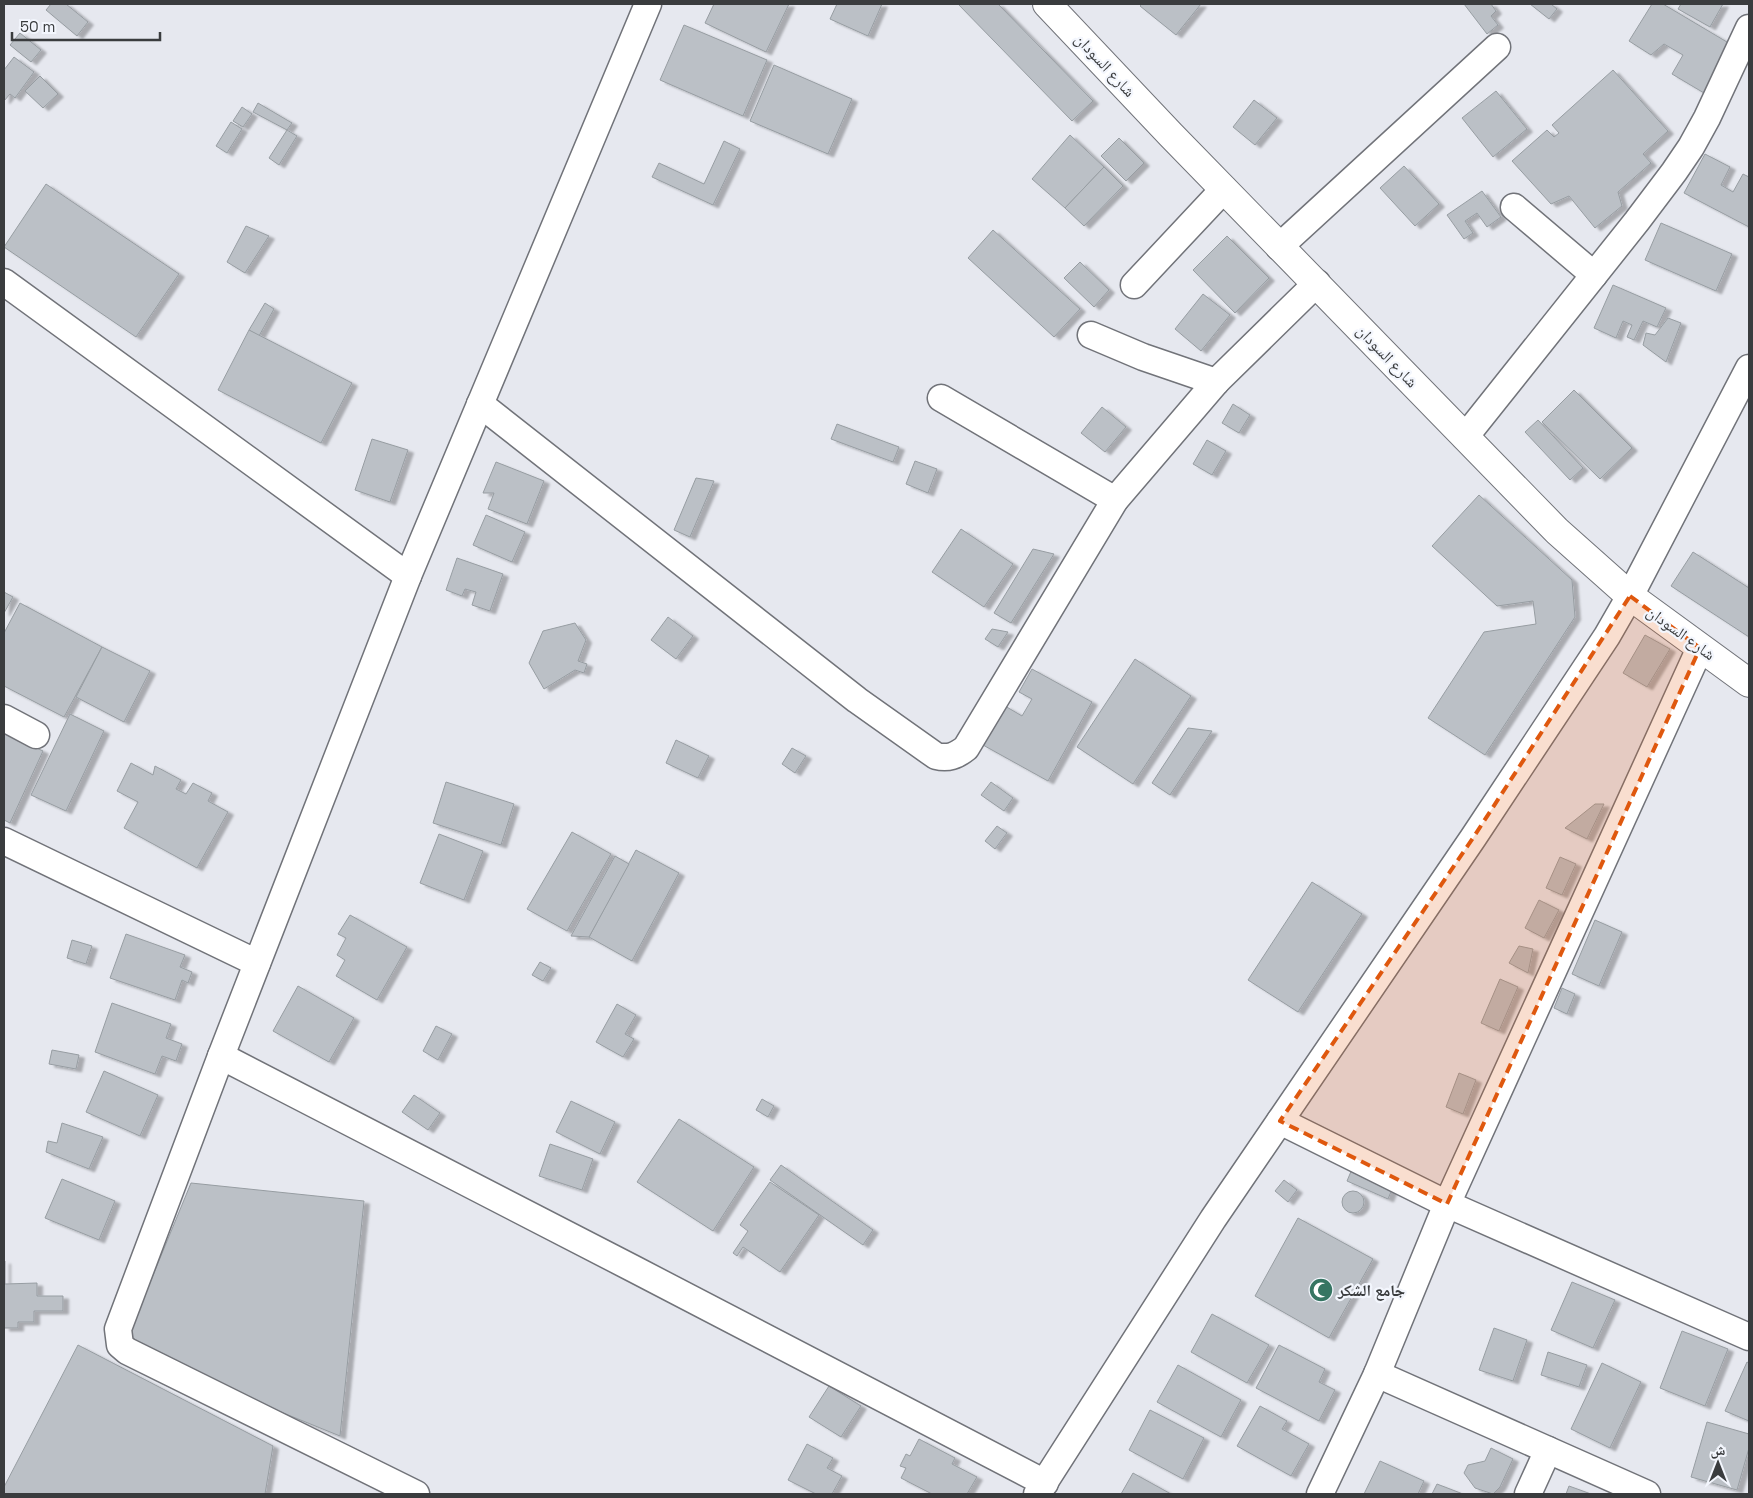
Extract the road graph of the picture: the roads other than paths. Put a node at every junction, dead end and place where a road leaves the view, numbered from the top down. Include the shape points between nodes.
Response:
1 (648, 4) edge
2 (1047, 4) edge
3 (1749, 28) edge
4 (1497, 47) dead end
5 (1224, 189) junction
6 (1514, 207) dead end
7 (1279, 247) junction
8 (1594, 276) junction
9 (4, 282) edge
10 (1317, 283) junction
11 (1134, 285) dead end
12 (1091, 335) dead end
13 (1749, 368) edge
14 (1216, 382) junction
15 (941, 398) dead end
16 (480, 404) junction
17 (1465, 437) junction
18 (1115, 500) junction
19 (408, 576) junction
20 (1630, 596) junction
21 (1700, 648) junction
22 (1749, 683) edge
23 (4, 718) edge
24 (36, 735) dead end
25 (4, 840) edge
26 (257, 963) junction
27 (220, 1056) junction
28 (1280, 1121) junction
29 (1447, 1204) junction
30 (1749, 1337) edge
31 (1377, 1374) junction
32 (1548, 1450) junction
33 (1041, 1489) edge
34 (416, 1494) edge
35 (1320, 1494) edge
36 (1528, 1494) edge
37 (1647, 1494) edge

1 - 16 street
2 - 5 main road, شارع السودان
3 - 8 street via 1691,147
4 - 7 street
5 - 7 main road, شارع السودان
5 - 11 street
6 - 8 street
7 - 10 main road, شارع السودان
8 - 17 street
9 - 19 street
10 - 14 street
10 - 17 main road, شارع السودان
12 - 14 street
13 - 20 street
14 - 18 street
15 - 18 street
16 - 18 street via 857,700 943,758 952,757 966,748
16 - 19 street
17 - 20 main road, شارع السودان via 1557,531
19 - 26 street
20 - 21 main road, شارع السودان
20 - 28 street via 1473,838
21 - 22 main road, شارع السودان
21 - 29 street
23 - 24 street
25 - 26 street
26 - 27 street
27 - 33 street via 634,1269
27 - 34 street via 118,1329 120,1345
28 - 29 street
28 - 33 street via 1213,1219
29 - 30 street
29 - 31 street
31 - 32 street
31 - 35 street
32 - 36 street
32 - 37 street

